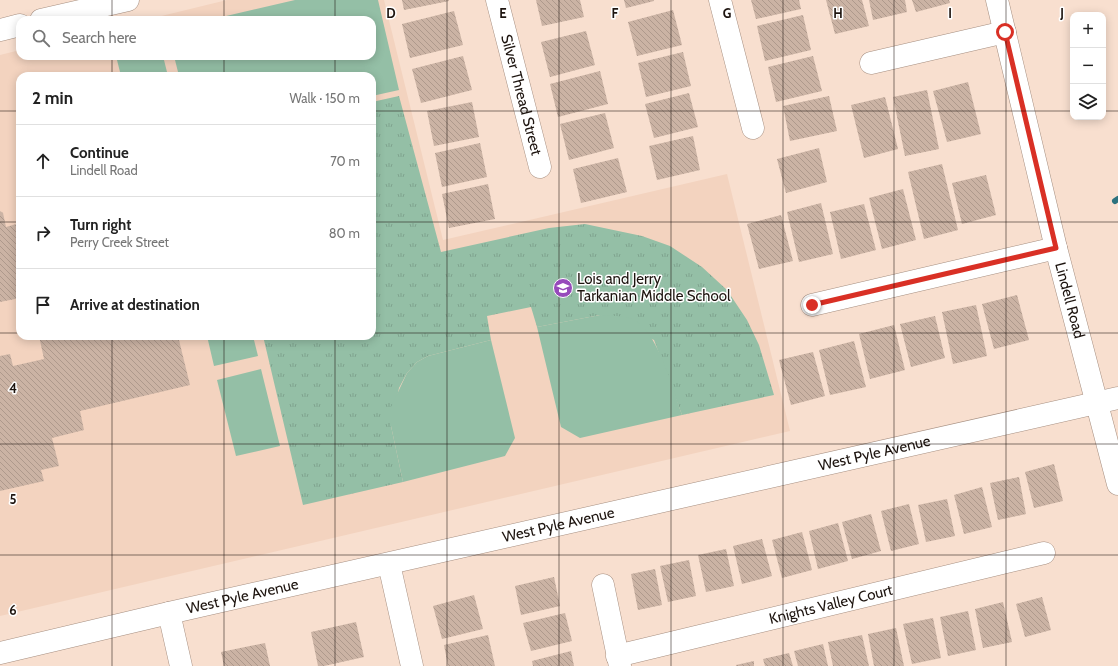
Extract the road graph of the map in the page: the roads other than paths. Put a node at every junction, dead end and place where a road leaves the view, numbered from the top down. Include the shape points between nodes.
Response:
1 (128, 0) edge
2 (497, 0) edge
3 (720, 0) edge
4 (997, 0) edge
5 (58, 16) edge
6 (16, 26) edge
7 (0, 30) edge
8 (1005, 32) junction
9 (871, 63) dead end
10 (753, 128) dead end
11 (540, 167) dead end
12 (1056, 248) junction
13 (812, 305) dead end
14 (1118, 398) edge
15 (1096, 404) junction
16 (1118, 484) edge
17 (1044, 553) dead end
18 (389, 564) junction
19 (603, 585) dead end
20 (169, 613) junction
21 (0, 653) edge
22 (618, 661) edge
23 (181, 666) edge
24 (412, 666) edge

1 - 5 street
2 - 11 street, Silver Thread Street
3 - 10 street
4 - 8 street, Lindell Road
6 - 7 street
8 - 9 street
8 - 12 street, Lindell Road
12 - 13 street
12 - 15 street, Lindell Road
14 - 15 street, West Pyle Avenue
15 - 16 street, Lindell Road
15 - 18 street, West Pyle Avenue
17 - 22 street, Knights Valley Court
18 - 20 street, West Pyle Avenue
18 - 24 street
19 - 22 street
20 - 21 street, West Pyle Avenue
20 - 23 street

